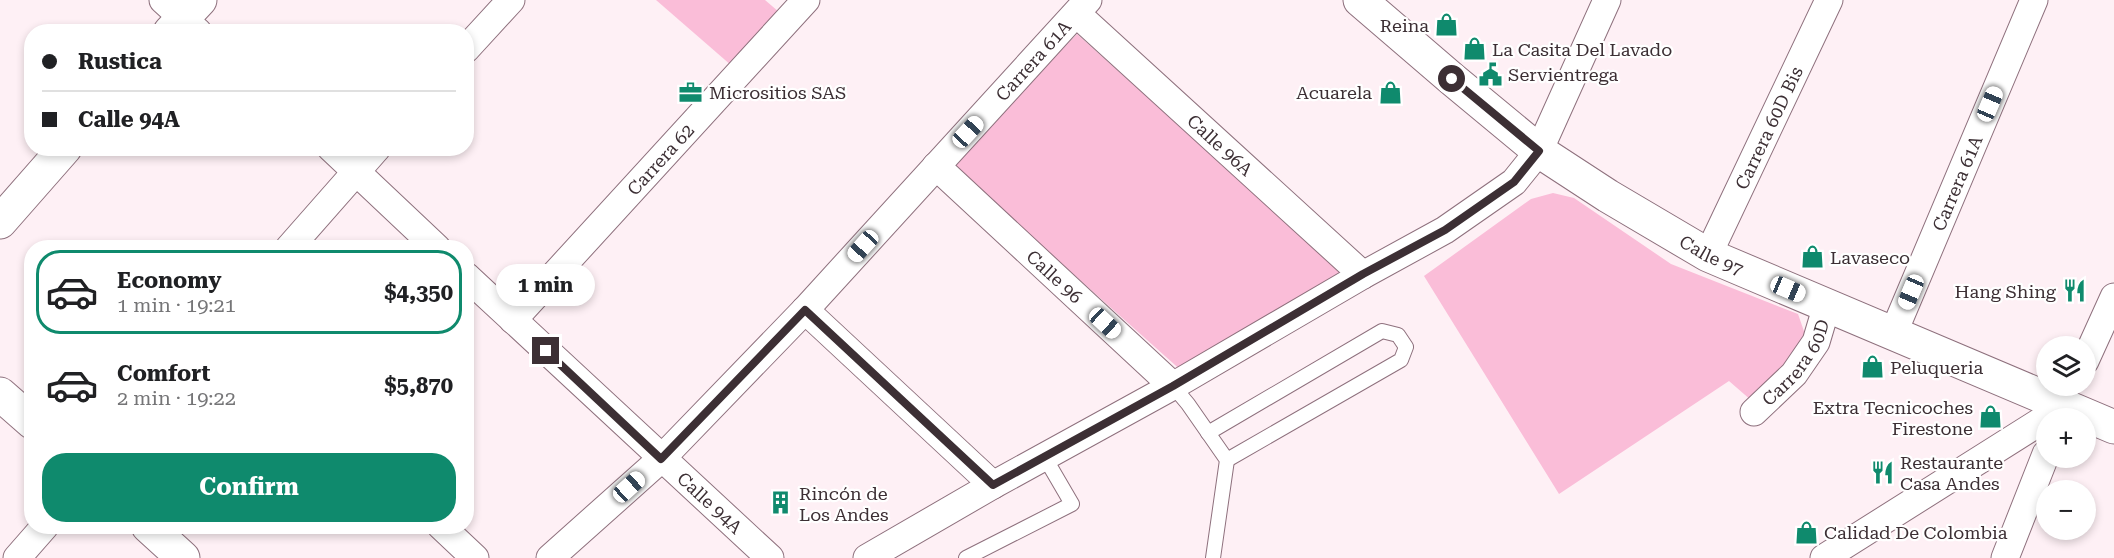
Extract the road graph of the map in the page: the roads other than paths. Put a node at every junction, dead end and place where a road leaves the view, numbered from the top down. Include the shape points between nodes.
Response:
1 (511, 0) edge
2 (806, 0) edge
3 (1607, 0) edge
4 (1829, 0) edge
5 (2034, 0) edge
6 (1371, 4) edge
7 (1083, 7) edge
8 (474, 40) edge
9 (1539, 151) junction
10 (58, 156) edge
11 (340, 156) edge
12 (369, 156) edge
13 (936, 166) junction
14 (356, 171) junction
15 (0, 222) edge
16 (296, 240) edge
17 (429, 240) edge
18 (1708, 255) junction
19 (1363, 274) junction
20 (474, 283) edge
21 (2114, 297) edge
22 (1827, 305) junction
23 (805, 310) junction
24 (513, 320) junction
25 (1893, 334) junction
26 (2096, 337) edge
27 (1173, 386) junction
28 (0, 394) edge
29 (2066, 404) edge
30 (1754, 412) dead end
31 (24, 415) edge
32 (2114, 427) edge
33 (1208, 433) junction
34 (1044, 456) junction
35 (661, 459) junction
36 (1227, 460) junction
37 (2040, 468) edge
38 (993, 485) junction
39 (38, 534) edge
40 (157, 534) edge
41 (450, 534) edge
42 (17, 558) edge
43 (183, 558) edge
44 (475, 558) edge
45 (550, 558) edge
46 (770, 558) edge
47 (867, 558) edge
48 (966, 558) edge
49 (1213, 558) edge
50 (1825, 558) edge
51 (2005, 558) edge

1 - 8 street
2 - 24 street, Carrera 62
3 - 9 street
4 - 18 street, Carrera 60D Bis
5 - 25 street, Carrera 61A
6 - 9 street, Calle 97
7 - 13 street, Carrera 61A
7 - 19 street, Calle 96A
9 - 18 street, Calle 97
9 - 19 street via 1514,182 1445,230
10 - 15 street
11 - 14 street
12 - 14 street
13 - 23 street, Carrera 61A
13 - 27 street, Calle 96
14 - 16 street
14 - 17 street
18 - 22 street, Calle 97
19 - 27 street
20 - 24 street, Calle 94A
21 - 26 street
22 - 25 street, Calle 97
22 - 30 street, Carrera 60D via 1816,342 1794,374
23 - 35 street, Carrera 61A
23 - 38 street
24 - 35 street, Calle 94A
25 - 29 street, Calle 97
27 - 33 lane
27 - 34 street
28 - 31 street
29 - 32 street, Calle 97
29 - 50 street
33 - 36 lane
33 - 36 lane via 1382,331 1398,334 1406,347 1401,360
34 - 38 street
34 - 48 lane via 1072,504
35 - 45 street, Carrera 61A
35 - 46 street, Calle 94A
36 - 49 lane
37 - 51 street
38 - 47 street
39 - 42 street
40 - 43 street
41 - 44 street

